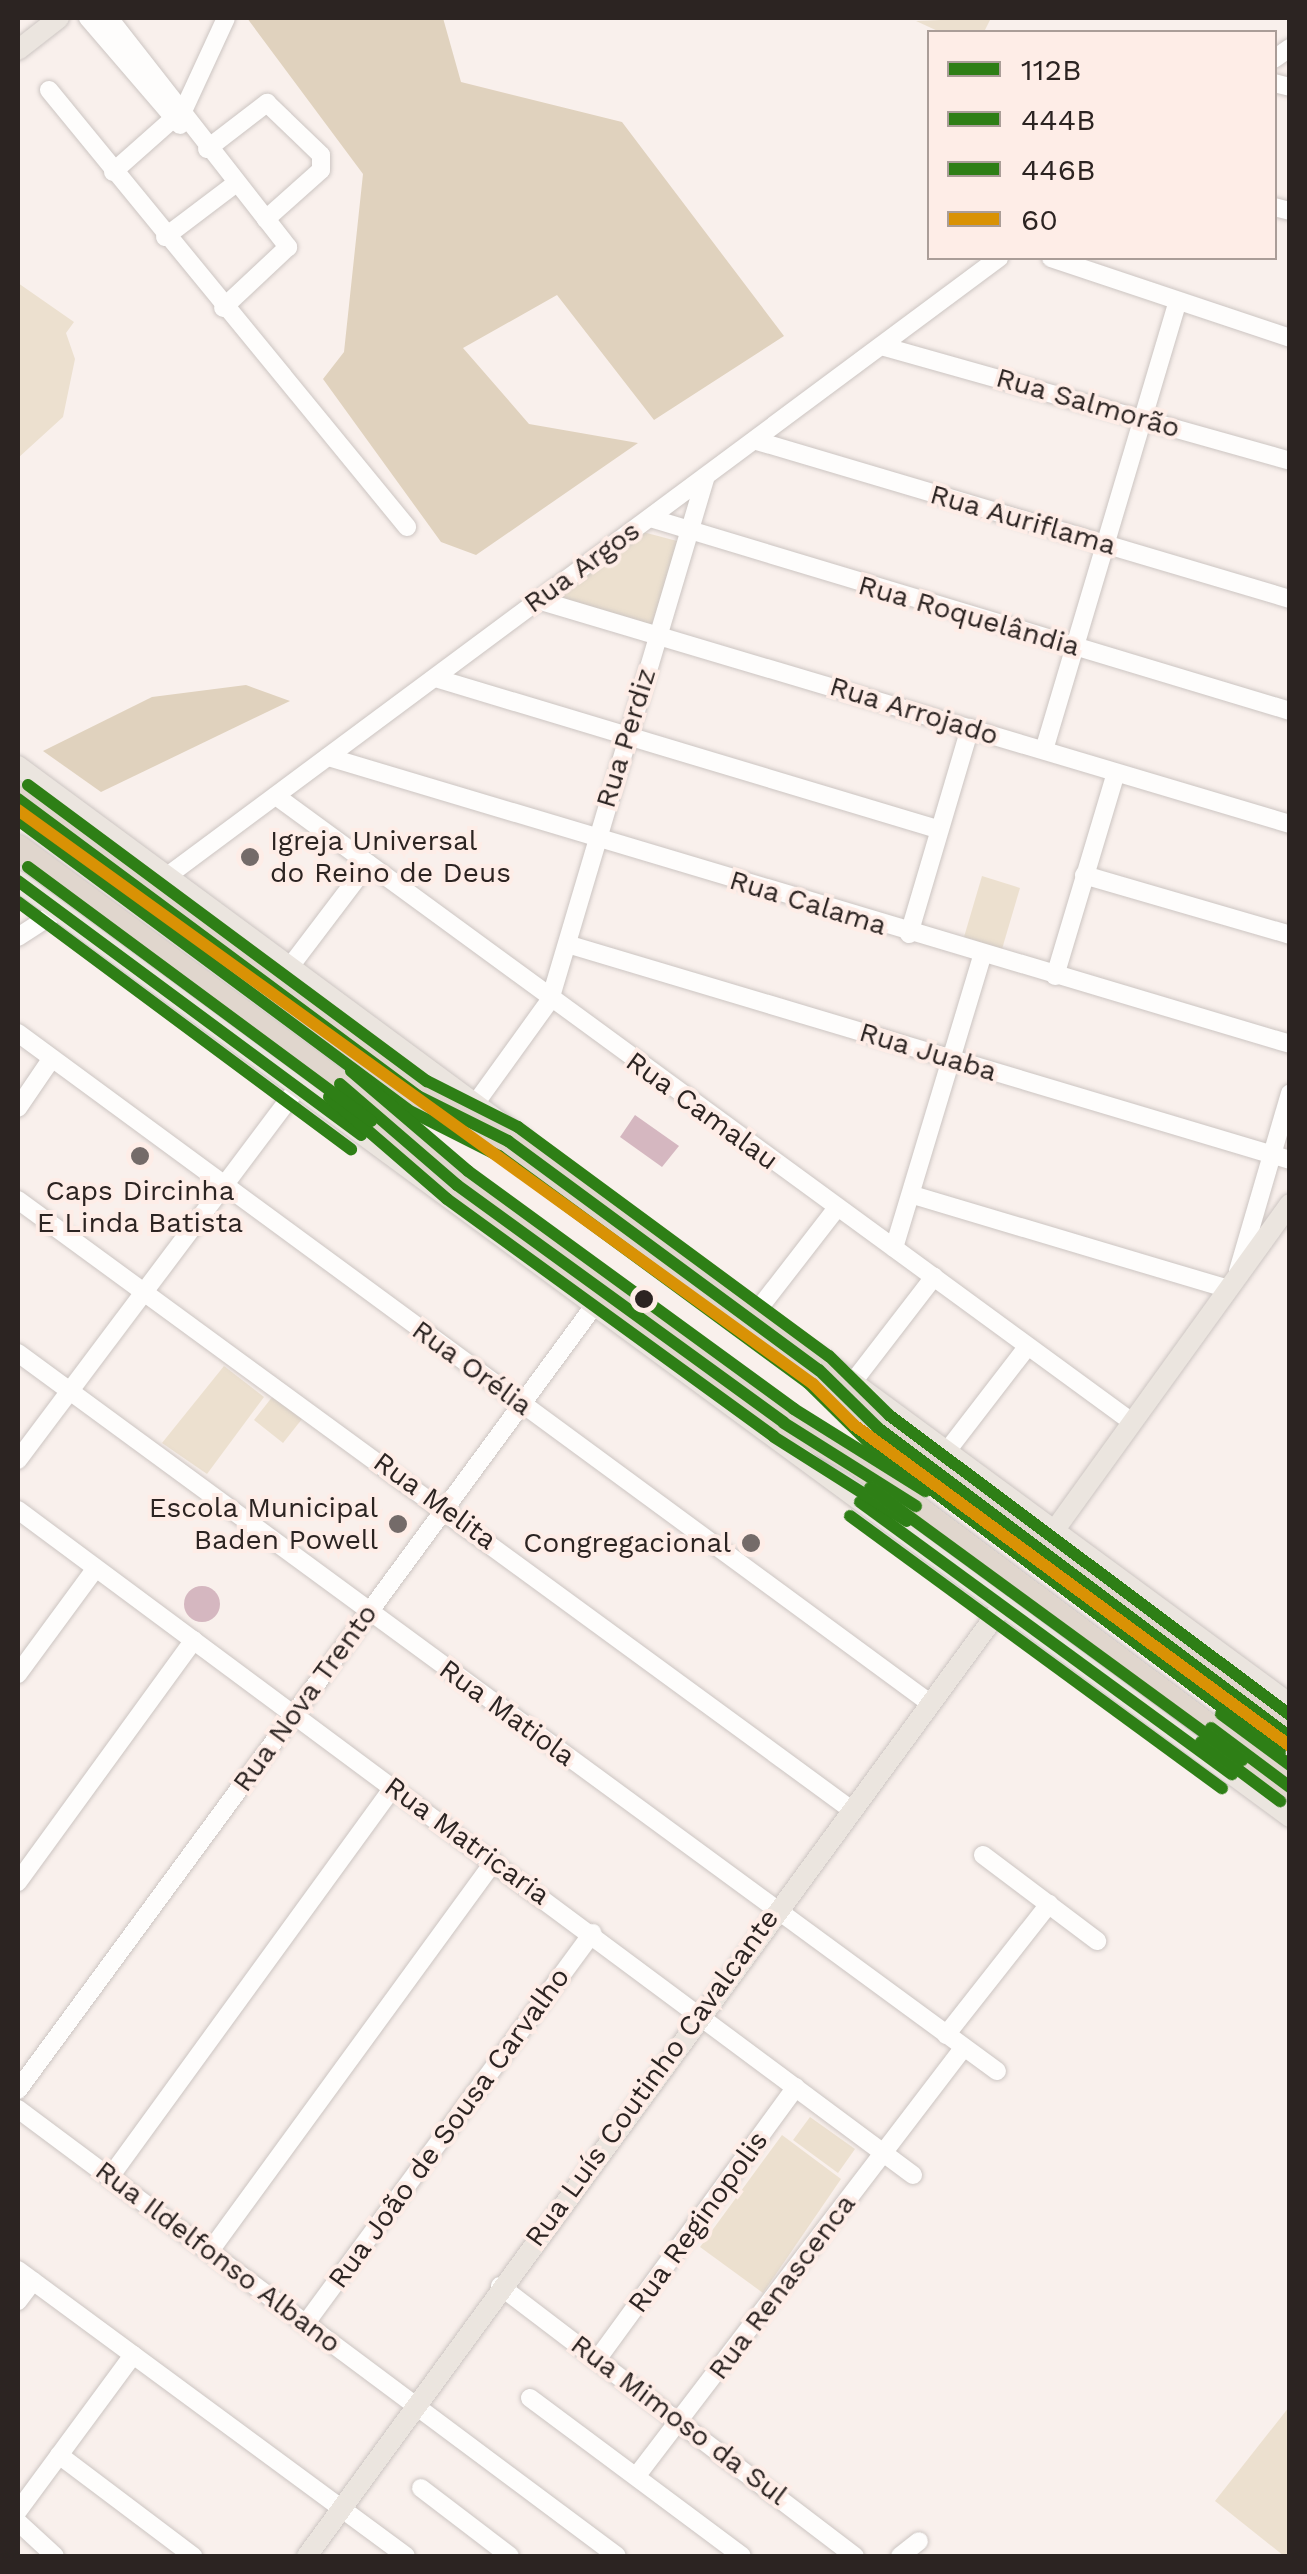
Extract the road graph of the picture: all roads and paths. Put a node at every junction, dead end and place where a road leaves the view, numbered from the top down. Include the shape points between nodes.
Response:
1 (59, 18) edge
2 (88, 18) edge
3 (109, 18) edge
4 (226, 18) edge
5 (18, 50) edge
6 (128, 52) junction
7 (49, 90) dead end
8 (178, 115) junction
9 (202, 143) junction
10 (113, 172) junction
11 (236, 184) junction
12 (266, 219) junction
13 (165, 237) junction
14 (995, 260) edge
15 (1056, 260) edge
16 (1176, 307) junction
17 (223, 308) junction
18 (1290, 338) edge
19 (885, 347) junction
20 (1142, 418) junction
21 (757, 441) junction
22 (1290, 461) edge
23 (706, 478) junction
24 (650, 518) junction
25 (407, 526) dead end
26 (688, 536) junction
27 (1101, 543) junction
28 (1290, 598) edge
29 (538, 600) junction
30 (658, 633) junction
31 (1072, 646) junction
32 (436, 678) junction
33 (1290, 711) edge
34 (970, 728) junction
35 (626, 734) junction
36 (1044, 750) junction
37 (328, 756) junction
38 (18, 766) edge
39 (1116, 773) junction
40 (18, 788) edge
41 (276, 796) junction
42 (18, 799) edge
43 (1290, 824) edge
44 (937, 829) junction
45 (596, 838) junction
46 (81, 846) junction
47 (18, 847) edge
48 (368, 864) junction
49 (1084, 875) junction
50 (166, 877) junction
51 (18, 881) edge
52 (58, 911) junction
53 (909, 934) junction
54 (1290, 935) edge
55 (18, 937) edge
56 (567, 944) junction
57 (982, 957) junction
58 (289, 968) junction
59 (1055, 976) junction
60 (550, 1000) junction
61 (18, 1033) edge
62 (1290, 1044) edge
63 (52, 1058) junction
64 (952, 1060) junction
65 (298, 1087) junction
66 (1290, 1094) edge
67 (475, 1104) junction
68 (18, 1108) edge
69 (1269, 1153) junction
70 (1290, 1160) edge
71 (221, 1186) junction
72 (913, 1195) junction
73 (18, 1200) edge
74 (1290, 1204) edge
75 (836, 1209) junction
76 (894, 1248) junction
77 (934, 1277) junction
78 (1233, 1281) junction
79 (145, 1289) junction
80 (594, 1306) junction
81 (757, 1311) junction
82 (1027, 1347) junction
83 (18, 1353) edge
84 (854, 1382) junction
85 (68, 1390) junction
86 (520, 1403) junction
87 (1132, 1422) junction
88 (946, 1451) junction
89 (18, 1460) edge
90 (444, 1508) junction
91 (18, 1510) edge
92 (1054, 1531) junction
93 (95, 1570) junction
94 (1003, 1605) junction
95 (368, 1613) junction
96 (194, 1640) junction
97 (18, 1674) edge
98 (927, 1701) junction
99 (1290, 1704) edge
100 (294, 1714) junction
101 (1290, 1737) edge
102 (1290, 1786) edge
103 (393, 1787) junction
104 (849, 1808) junction
105 (1290, 1817) edge
106 (984, 1855) dead end
107 (494, 1862) junction
108 (18, 1882) edge
109 (1048, 1904) junction
110 (776, 1906) junction
111 (592, 1933) junction
112 (1098, 1940) dead end
113 (699, 2015) junction
114 (946, 2036) junction
115 (964, 2048) junction
116 (997, 2071) dead end
117 (796, 2087) junction
118 (18, 2090) edge
119 (18, 2108) edge
120 (882, 2153) junction
121 (913, 2175) dead end
122 (110, 2177) junction
123 (210, 2251) junction
124 (25, 2276) edge
125 (500, 2286) junction
126 (18, 2302) edge
127 (306, 2323) junction
128 (133, 2356) junction
129 (599, 2358) junction
130 (530, 2398) dead end
131 (418, 2405) junction
132 (682, 2422) junction
133 (59, 2454) junction
134 (638, 2474) junction
135 (421, 2488) dead end
136 (343, 2507) junction
137 (18, 2511) edge
138 (18, 2522) edge
139 (920, 2541) dead end
140 (54, 2556) edge
141 (193, 2556) edge
142 (308, 2556) edge
143 (406, 2556) edge
144 (510, 2556) edge
145 (617, 2556) edge
146 (742, 2556) edge
147 (856, 2556) edge
148 (900, 2556) edge

1 - 5 main road
2 - 6 street
3 - 6 street
4 - 8 street
6 - 8 street
7 - 10 street
8 - 9 street
8 - 10 street
9 - 11 street
9 - 12 street via 267,103 321,155 321,170
10 - 13 street
11 - 12 street
11 - 13 street
12 - 17 street via 287,254
13 - 17 street
14 - 19 street, Rua Argos
15 - 16 street
16 - 18 street
16 - 20 street
17 - 25 street
19 - 20 street, Rua Salmorão
19 - 21 street, Rua Argos
20 - 22 street, Rua Salmorão
20 - 27 street
21 - 23 street, Rua Argos
21 - 27 street, Rua Auriflama
23 - 24 street, Rua Argos
23 - 26 street, Rua Perdiz
24 - 26 street, Rua Roquelândia
24 - 29 street, Rua Argos
26 - 30 street, Rua Perdiz
26 - 31 street, Rua Roquelândia
27 - 28 street, Rua Auriflama
27 - 31 street
29 - 30 street, Rua Arrojado
29 - 32 street, Rua Argos
30 - 34 street, Rua Arrojado
30 - 35 street, Rua Perdiz
31 - 33 street, Rua Roquelândia
31 - 36 street
32 - 35 street
32 - 37 street, Rua Argos
34 - 36 street, Rua Arrojado
34 - 44 street
35 - 44 street
35 - 45 street, Rua Perdiz
36 - 39 street, Rua Arrojado
37 - 41 street, Rua Argos
37 - 45 street, Rua Calama
38 - 50 main road
39 - 43 street, Rua Arrojado
39 - 49 street
40 - 46 highway
41 - 48 street, Rua Camalau
41 - 50 street, Rua Argos
42 - 46 highway
44 - 53 street
45 - 53 street, Rua Calama
45 - 56 street, Rua Perdiz
46 - 101 highway via 418,1096 508,1142 804,1359 878,1428
47 - 102 highway via 334,1079 457,1184 784,1423 854,1461
48 - 58 street
48 - 60 street, Rua Camalau
49 - 54 street
49 - 59 street
50 - 58 main road
51 - 52 main road
52 - 55 street
52 - 65 main road
53 - 57 street, Rua Calama
56 - 60 street, Rua Perdiz
56 - 64 street, Rua Juaba
57 - 59 street, Rua Calama
57 - 64 street
58 - 67 main road
59 - 62 street, Rua Calama
60 - 67 street, Rua Perdiz
60 - 75 street, Rua Camalau
61 - 63 street, Rua Orélia
63 - 68 street
63 - 71 street, Rua Orélia
64 - 69 street, Rua Juaba
64 - 72 street
65 - 71 street
65 - 80 main road
66 - 69 street
67 - 81 main road
69 - 70 street, Rua Juaba
69 - 78 street
71 - 79 street
71 - 86 street, Rua Orélia
72 - 76 street
72 - 78 street
73 - 79 street, Rua Melita
74 - 78 main road
75 - 76 street, Rua Camalau
75 - 81 street
76 - 77 street, Rua Camalau
77 - 82 street, Rua Camalau
77 - 84 street
78 - 87 main road
79 - 85 street
79 - 90 street, Rua Melita
80 - 86 street, Rua Nova Trento
80 - 94 main road
81 - 84 main road
82 - 87 street, Rua Camalau
82 - 88 street
83 - 85 street, Rua Matiola
84 - 88 main road
85 - 89 street
85 - 95 street, Rua Matiola
86 - 90 street, Rua Nova Trento
86 - 98 street, Rua Orélia
87 - 92 main road
88 - 92 main road
90 - 95 street, Rua Nova Trento
90 - 104 street, Rua Melita
91 - 93 street, Rua Matricaria
92 - 99 main road
93 - 96 street, Rua Matricaria
93 - 97 street
94 - 98 main road, Rua Luís Coutinho Cavalcante
94 - 105 main road
95 - 100 street, Rua Nova Trento
95 - 110 street, Rua Matiola
96 - 100 street, Rua Matricaria
96 - 108 street
98 - 104 main road, Rua Luís Coutinho Cavalcante
100 - 103 street, Rua Matricaria
100 - 118 street, Rua Nova Trento
103 - 107 street, Rua Matricaria
103 - 122 street
104 - 110 main road, Rua Luís Coutinho Cavalcante
106 - 109 street
107 - 111 street, Rua Matricaria
107 - 123 street
109 - 112 street
109 - 114 street
110 - 113 main road, Rua Luís Coutinho Cavalcante
110 - 114 street, Rua Matiola
111 - 113 street, Rua Matricaria
111 - 127 street, Rua João de Sousa Carvalho
113 - 117 street, Rua Matricaria
113 - 125 main road, Rua Luís Coutinho Cavalcante
114 - 115 street, Rua Matiola
115 - 116 street, Rua Matiola
115 - 120 street, Rua Renascenca
117 - 120 street, Rua Matricaria
117 - 129 street, Rua Reginopolis
119 - 122 street, Rua Ildelfonso Albano
120 - 121 street, Rua Matricaria
120 - 132 street, Rua Renascenca
122 - 123 street, Rua Ildelfonso Albano
123 - 127 street, Rua Ildelfonso Albano
124 - 126 street
124 - 128 street
125 - 129 street, Rua Mimoso da Sul
125 - 131 main road, Rua Luís Coutinho Cavalcante
127 - 131 street, Rua Ildelfonso Albano
128 - 133 street
128 - 136 street
129 - 132 street, Rua Mimoso da Sul
130 - 134 street
131 - 136 main road, Rua Luís Coutinho Cavalcante
131 - 145 street, Rua Ildelfonso Albano
132 - 134 street, Rua Renascenca
132 - 147 street, Rua Mimoso da Sul
133 - 137 street
133 - 141 street
134 - 146 street
135 - 144 street
136 - 142 main road, Rua Luís Coutinho Cavalcante
136 - 143 street
138 - 140 street
139 - 148 street

